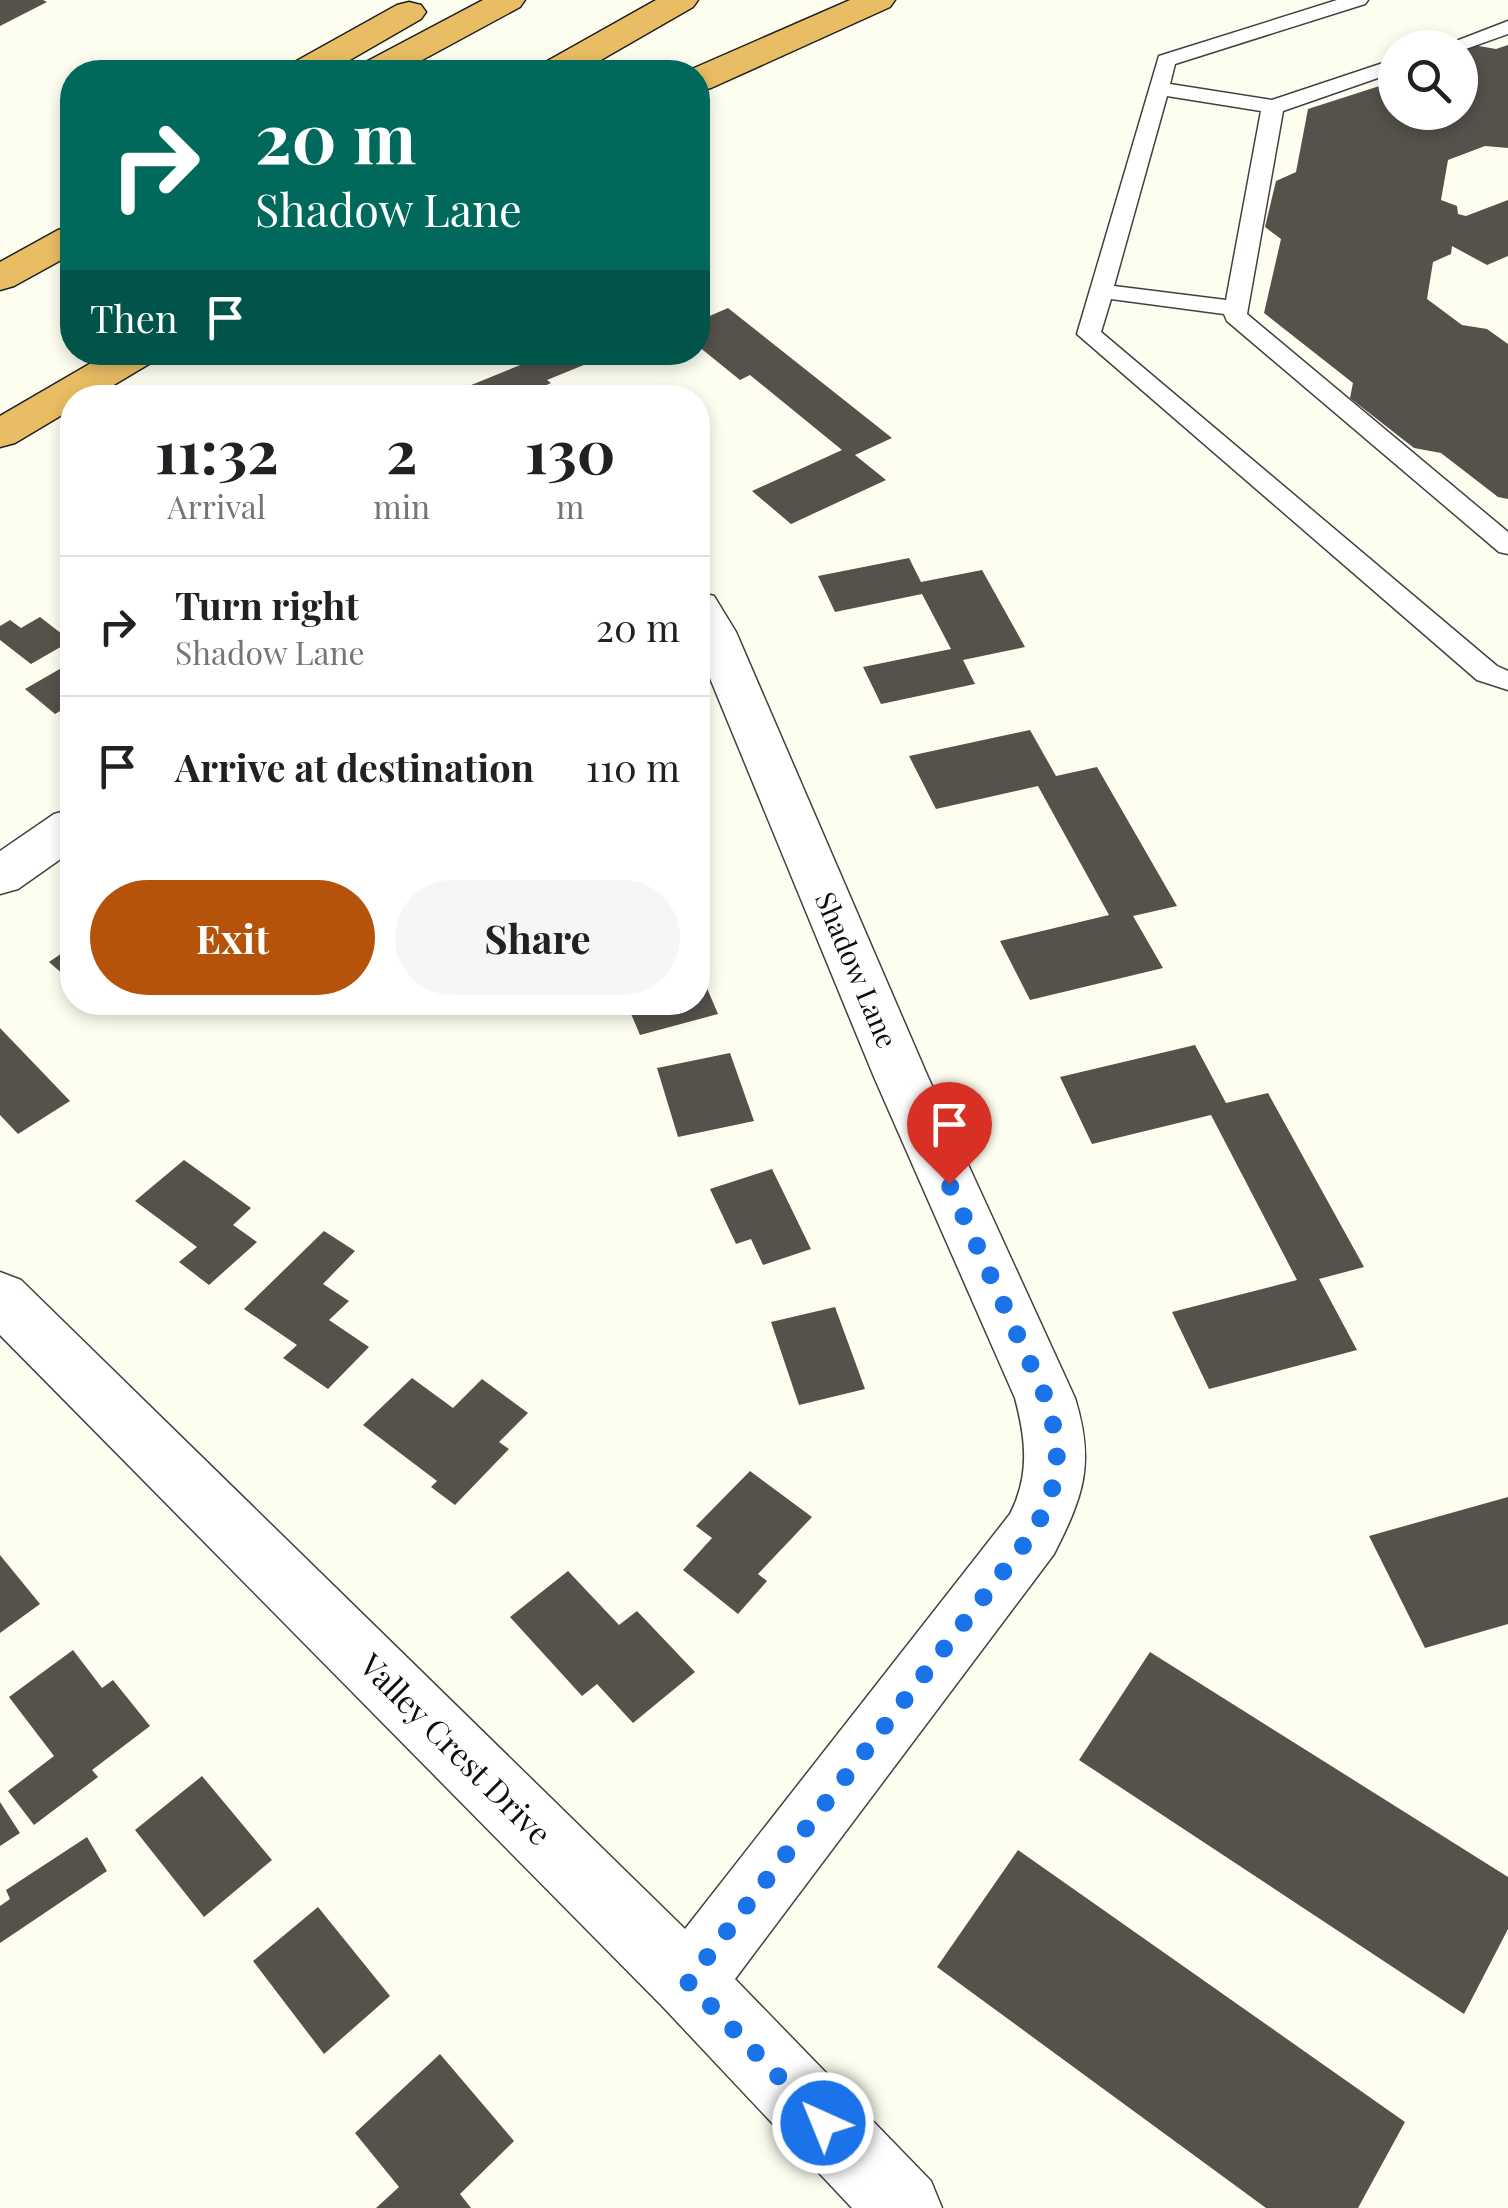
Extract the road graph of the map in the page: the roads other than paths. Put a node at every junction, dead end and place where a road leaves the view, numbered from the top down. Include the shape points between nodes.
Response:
1 (429, 0) edge
2 (508, 0) edge
3 (681, 0) edge
4 (878, 0) edge
5 (1358, 0) edge
6 (1508, 27) edge
7 (1478, 38) edge
8 (325, 60) edge
9 (397, 60) edge
10 (576, 60) edge
11 (1378, 72) edge
12 (710, 75) edge
13 (1158, 88) junction
14 (1273, 107) junction
15 (60, 245) edge
16 (0, 278) edge
17 (1101, 291) junction
18 (1236, 308) junction
19 (60, 358) edge
20 (118, 365) edge
21 (84, 385) edge
22 (0, 392) edge
23 (60, 399) edge
24 (0, 434) edge
25 (1508, 546) edge
26 (710, 630) edge
27 (1508, 681) edge
28 (60, 835) edge
29 (0, 876) edge
30 (0, 1296) edge
31 (688, 1982) junction
32 (904, 2208) edge

1 - 8 highway
2 - 9 highway
3 - 10 highway
4 - 12 highway
5 - 13 lane via 1166,60
6 - 7 lane
11 - 14 lane
13 - 14 lane
13 - 17 lane
14 - 18 lane
15 - 16 highway
17 - 18 lane
17 - 27 lane via 1089,334 1487,673
18 - 25 lane via 1235,316
19 - 22 highway
20 - 21 highway
23 - 24 highway
26 - 31 street, Shadow Lane via 1046,1398 1057,1434 1058,1474 1032,1534
28 - 29 street
30 - 31 street, Valley Crest Drive
31 - 32 street, Valley Crest Drive

